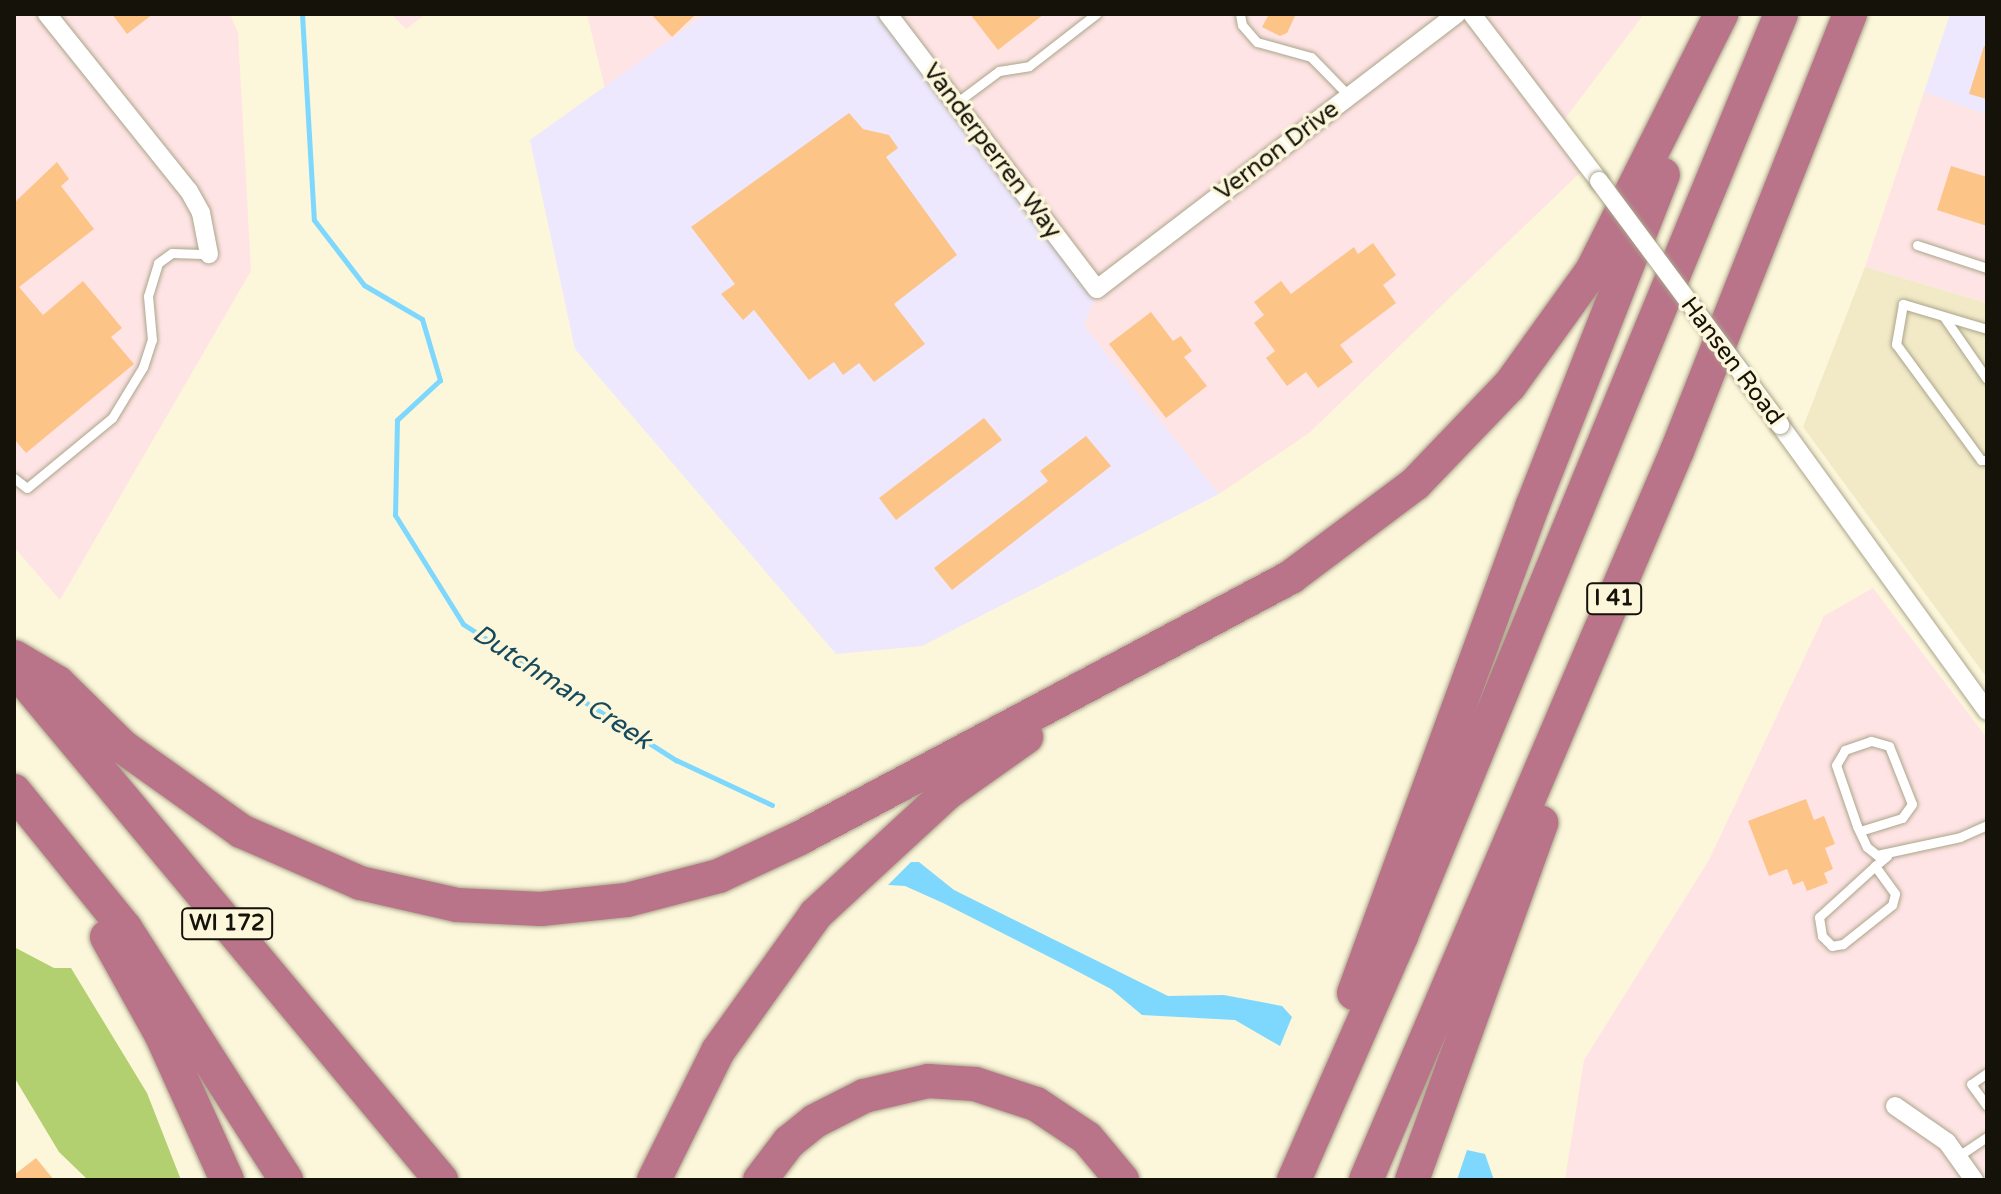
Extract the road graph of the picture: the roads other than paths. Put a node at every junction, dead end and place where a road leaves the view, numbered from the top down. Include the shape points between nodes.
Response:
1 (47, 14) edge
2 (888, 14) edge
3 (1096, 14) edge
4 (1240, 14) edge
5 (1457, 14) edge
6 (1472, 14) edge
7 (1723, 14) edge
8 (1781, 14) edge
9 (1850, 14) edge
10 (1349, 96) junction
11 (956, 103) junction
12 (1917, 245) dead end
13 (209, 254) joint
14 (1987, 268) edge
15 (1097, 289) joint
16 (1944, 317) junction
17 (1987, 329) edge
18 (1987, 379) edge
19 (1677, 451) junction
20 (1987, 460) edge
21 (14, 478) edge
22 (14, 657) edge
23 (14, 668) edge
24 (1080, 688) junction
25 (1987, 711) edge
26 (14, 791) edge
27 (1987, 825) edge
28 (1860, 831) junction
29 (1887, 856) junction
30 (1875, 866) junction
31 (72, 869) junction
32 (1987, 1073) edge
33 (1895, 1106) dead end
34 (1987, 1106) edge
35 (1987, 1137) edge
36 (1957, 1157) junction
37 (227, 1180) edge
38 (286, 1180) edge
39 (441, 1180) edge
40 (654, 1180) edge
41 (760, 1180) edge
42 (1122, 1180) edge
43 (1292, 1180) edge
44 (1366, 1180) edge
45 (1412, 1180) edge
46 (1974, 1180) edge

1 - 13 street via 189,191 201,213
2 - 11 street, Vanderperren Way
3 - 11 lane via 1029,66 999,71
4 - 10 lane via 1257,42 1311,57
5 - 10 street, Vernon Drive
6 - 25 street, Hansen Road, bridge
7 - 24 highway via 1592,271 1510,385 1462,437 1369,523 1291,577
7 - 43 highway via 1705,80 1532,507 1372,939
8 - 43 highway, I 41 via 1401,936
9 - 19 highway, I 41
10 - 15 street, Vernon Drive
11 - 15 street, Vanderperren Way
12 - 14 lane
13 - 21 lane via 172,253 158,263 148,296 152,340 143,367 112,418 27,488
16 - 17 lane
16 - 18 lane
16 - 20 lane via 1903,304 1896,344 1981,460
19 - 44 highway, I 41
19 - 45 highway
22 - 24 highway via 58,683 166,781 281,851 390,891 457,905 541,909 627,900 719,876
23 - 39 highway, WI 172
24 - 40 highway via 1018,744 947,793 816,914 718,1051
26 - 31 highway
27 - 29 lane
28 - 28 lane via 1836,765 1845,750 1879,741 1889,746 1912,804 1902,818
28 - 29 lane via 1867,847
29 - 30 lane
30 - 30 lane via 1819,917 1822,936 1832,946 1843,944 1892,905 1895,894
31 - 37 highway via 162,1036
31 - 38 highway via 125,928
32 - 34 lane via 1971,1084
33 - 36 street via 1947,1142
35 - 36 lane
36 - 46 street
41 - 42 highway via 789,1142 815,1121 864,1096 928,1081 975,1084 1036,1104 1087,1138

